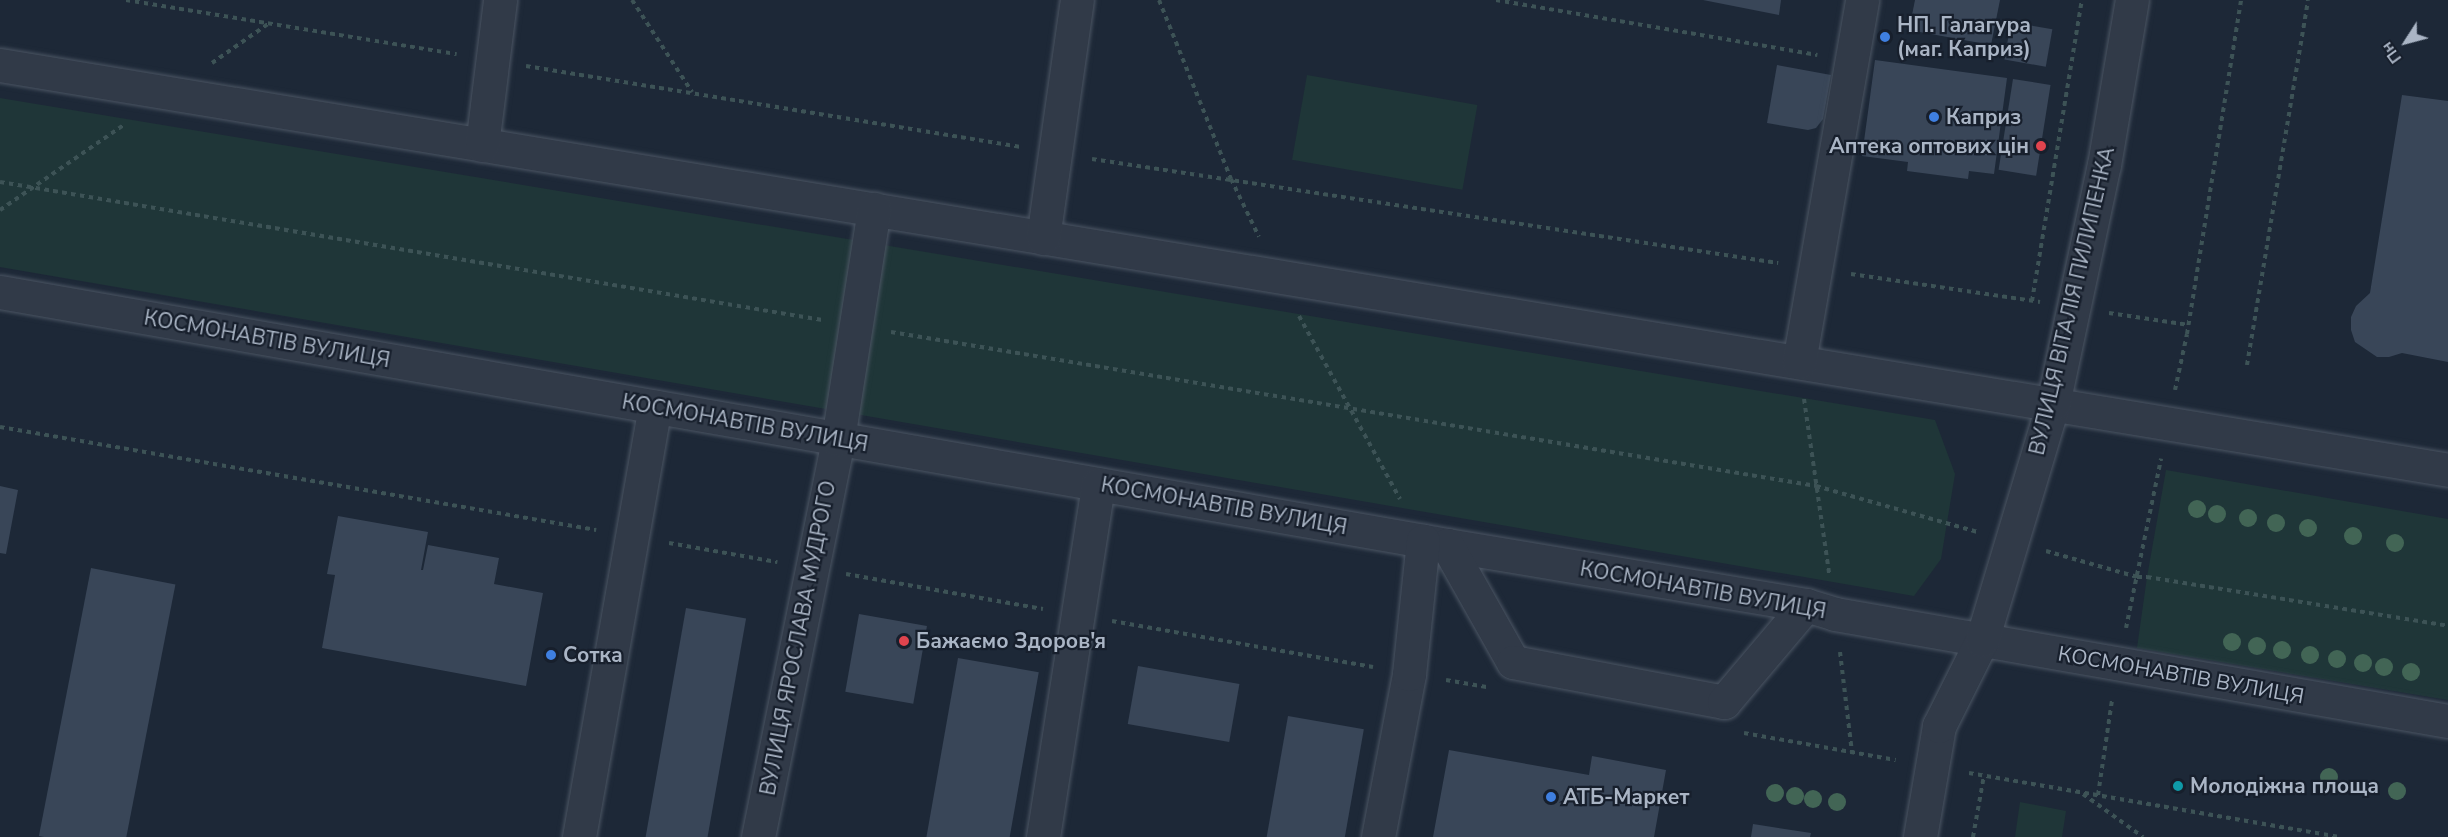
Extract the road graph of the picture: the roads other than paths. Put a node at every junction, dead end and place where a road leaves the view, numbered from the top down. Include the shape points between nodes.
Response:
1 (500, 0) edge
2 (1077, 0) edge
3 (1862, 0) edge
4 (2132, 0) edge
5 (0, 65) edge
6 (482, 145) junction
7 (874, 209) junction
8 (1043, 238) junction
9 (0, 292) edge
10 (1799, 362) junction
11 (2053, 404) junction
12 (655, 407) junction
13 (838, 439) junction
14 (2448, 470) edge
15 (1098, 484) junction
16 (1435, 543) junction
17 (1821, 609) junction
18 (1982, 640) junction
19 (2448, 722) edge
20 (579, 837) edge
21 (758, 837) edge
22 (1043, 837) edge
23 (1378, 837) edge
24 (1920, 837) edge

1 - 6 street
2 - 8 street
3 - 10 street
4 - 11 street, ВУЛИЦЯ ВІТАЛІЯ ПИЛИПЕНКА via 2104,165
5 - 6 street
6 - 7 street
7 - 8 street
7 - 13 street, ВУЛИЦЯ ЯРОСЛАВА МУДРОГО
8 - 10 street
9 - 12 street, КОСМОНАВТІВ ВУЛИЦЯ
10 - 11 street
11 - 14 street
11 - 18 street, ВУЛИЦЯ ВІТАЛІЯ ПИЛИПЕНКА
12 - 13 street, КОСМОНАВТІВ ВУЛИЦЯ
12 - 20 street
13 - 15 street, КОСМОНАВТІВ ВУЛИЦЯ
13 - 21 street, ВУЛИЦЯ ЯРОСЛАВА МУДРОГО
15 - 16 street, КОСМОНАВТІВ ВУЛИЦЯ
15 - 22 street
16 - 17 street, КОСМОНАВТІВ ВУЛИЦЯ
16 - 17 street via 1513,662 1725,702
16 - 23 street
17 - 18 street, КОСМОНАВТІВ ВУЛИЦЯ
18 - 19 street, КОСМОНАВТІВ ВУЛИЦЯ
18 - 24 street, ВУЛИЦЯ ВІТАЛІЯ ПИЛИПЕНКА via 1939,726

